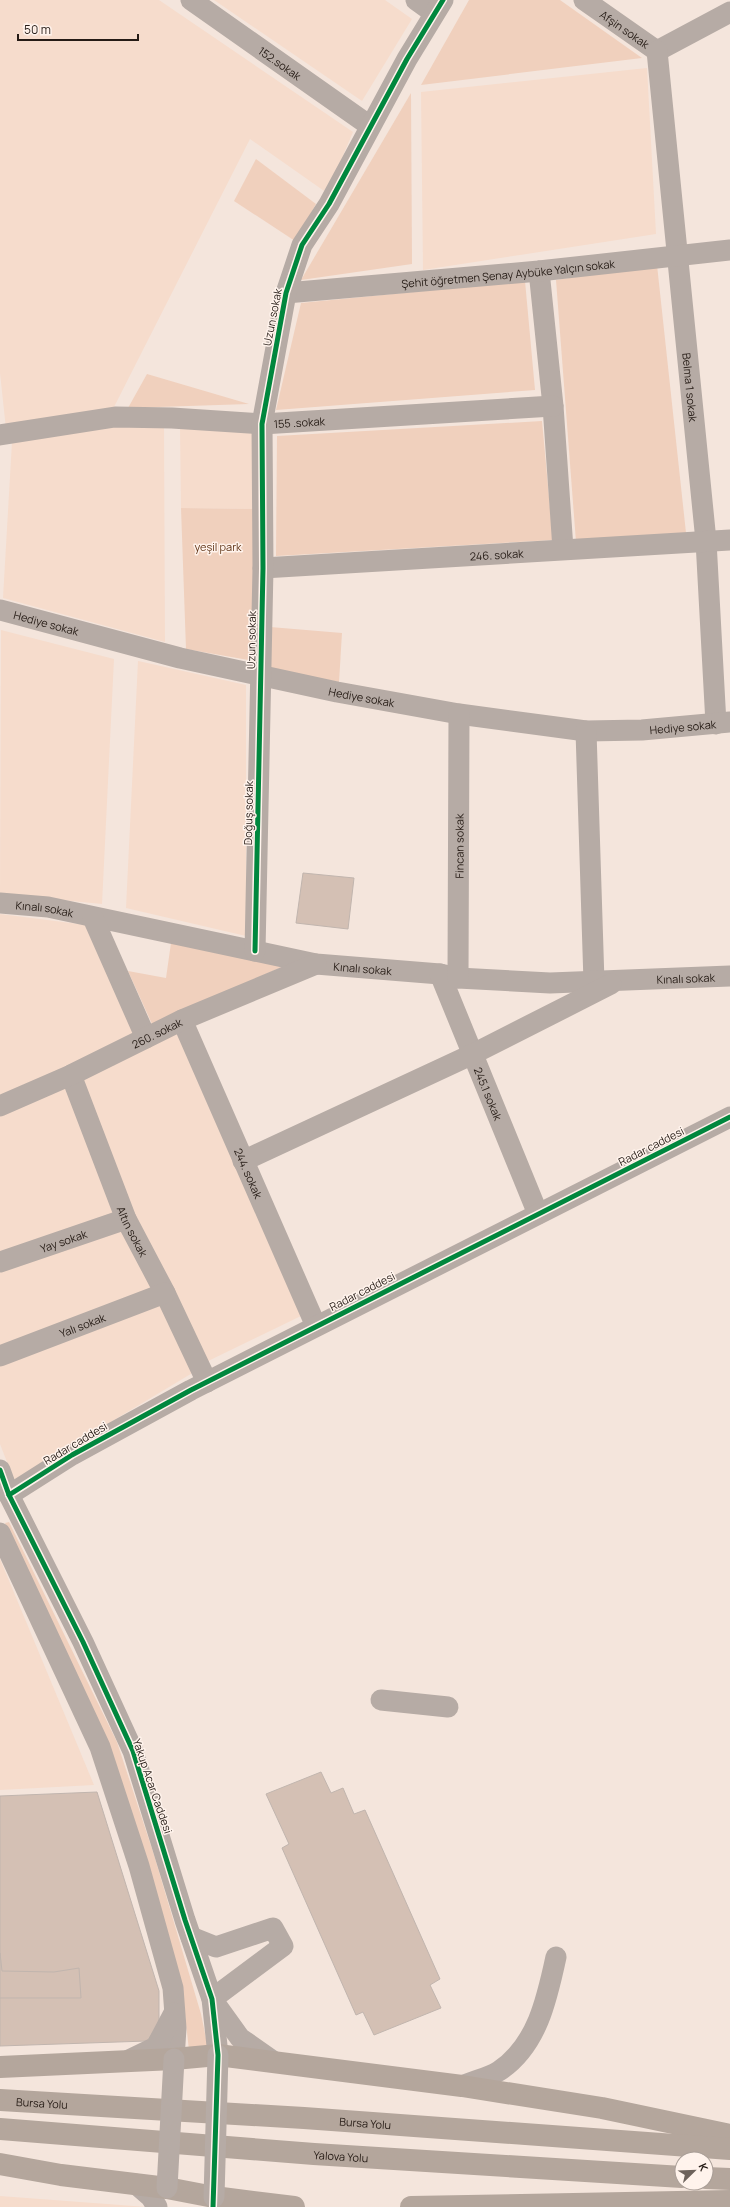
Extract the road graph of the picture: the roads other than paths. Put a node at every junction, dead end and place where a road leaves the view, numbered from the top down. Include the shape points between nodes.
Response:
1 (190, 0) edge
2 (416, 0) edge
3 (584, 0) edge
4 (439, 6) edge
5 (729, 13) edge
6 (657, 51) junction
7 (370, 126) junction
8 (730, 250) edge
9 (677, 255) junction
10 (539, 271) junction
11 (286, 293) junction
12 (553, 406) junction
13 (262, 424) junction
14 (0, 435) edge
15 (730, 540) edge
16 (706, 541) junction
17 (563, 549) junction
18 (263, 568) junction
19 (0, 610) edge
20 (260, 676) junction
21 (459, 714) junction
22 (723, 723) edge
23 (586, 731) junction
24 (0, 903) edge
25 (93, 918) junction
26 (255, 951) junction
27 (316, 964) junction
28 (449, 976) junction
29 (730, 976) edge
30 (617, 981) junction
31 (594, 982) junction
32 (182, 1020) junction
33 (146, 1038) junction
34 (473, 1054) junction
35 (71, 1075) junction
36 (0, 1106) edge
37 (730, 1117) edge
38 (243, 1161) junction
39 (538, 1214) junction
40 (126, 1219) junction
41 (0, 1262) edge
42 (165, 1293) junction
43 (316, 1326) junction
44 (0, 1356) edge
45 (207, 1382) junction
46 (0, 1470) edge
47 (9, 1495) junction
48 (0, 1533) edge
49 (382, 1700) dead end
50 (448, 1707) dead end
51 (191, 1937) junction
52 (556, 1958) dead end
53 (212, 1999) junction
54 (175, 2011) junction
55 (218, 2055) junction
56 (174, 2059) junction
57 (129, 2060) junction
58 (273, 2061) junction
59 (0, 2068) edge
60 (462, 2086) junction
61 (0, 2100) edge
62 (0, 2129) edge
63 (730, 2135) edge
64 (730, 2149) edge
65 (0, 2164) edge
66 (674, 2176) edge
67 (714, 2178) edge
68 (730, 2179) edge
69 (136, 2184) junction
70 (167, 2197) edge
71 (730, 2201) edge
72 (214, 2202) edge
73 (255, 2205) edge
74 (157, 2207) edge
75 (294, 2207) edge
76 (411, 2207) edge

1 - 7 street, 152.sokak
2 - 4 street
3 - 6 street, Afşin sokak
4 - 7 street, Uzun sokak
5 - 6 street, Afşin sokak
6 - 9 street, Belma 1 sokak
7 - 11 street, Uzun sokak via 328,204 302,245
8 - 9 street, Şehit öğretmen Şenay Aybüke Yalçın sokak
9 - 10 street, Şehit öğretmen Şenay Aybüke Yalçın sokak
9 - 16 street, Belma 1 sokak
10 - 11 street, Şehit öğretmen Şenay Aybüke Yalçın sokak
10 - 12 street
11 - 13 street, Uzun sokak
12 - 13 street, 155 .sokak
12 - 17 street
13 - 14 street, 155 .sokak via 115,417
13 - 18 street, Uzun sokak
15 - 16 street, 246. sokak
16 - 17 street, 246. sokak
16 - 22 street, Belma 1 sokak
17 - 18 street, 246. sokak
18 - 20 street, Uzun sokak
19 - 20 street, Hediye sokak via 180,658
20 - 21 street, Hediye sokak
20 - 26 street, Doğuş sokak
21 - 23 street, Hediye sokak
21 - 28 street, Fincan sokak
22 - 23 street, Hediye sokak via 642,730
23 - 31 street
24 - 25 street, Kınalı sokak via 48,907
25 - 26 street, Kınalı sokak
25 - 33 street
26 - 27 street, Kınalı sokak
27 - 28 street, Kınalı sokak
27 - 32 street, 260. sokak
28 - 31 street, Kınalı sokak via 550,983
28 - 34 street, 245.1 sokak
29 - 30 street, Kınalı sokak
30 - 31 street, Kınalı sokak
30 - 34 street
32 - 33 street, 260. sokak
32 - 38 street, 244. sokak
33 - 35 street, 260. sokak
34 - 38 street
34 - 39 street, 245.1 sokak
35 - 36 street, 260. sokak
35 - 40 street, Altın sokak
37 - 39 street, Radar caddesi
38 - 43 street, 244. sokak
39 - 43 street, Radar caddesi
40 - 41 street, Yay sokak
40 - 42 street, Altın sokak
42 - 44 street, Yalı sokak
42 - 45 street, Altın sokak
43 - 45 street, Radar caddesi
45 - 47 street, Radar caddesi via 72,1455
46 - 47 street, Yakup Acar Caddesi
47 - 51 street, Yakup Acar Caddesi via 83,1642 132,1751
48 - 54 street via 100,1747 156,1927 173,1988
49 - 50 street
51 - 53 street, Yakup Acar Caddesi
51 - 53 street via 216,1947 274,1928 283,1946
52 - 60 street via 547,1997 528,2042 499,2071
53 - 55 street, Yakup Acar Caddesi
53 - 58 street via 240,2038
54 - 56 street
54 - 57 street via 156,2047
55 - 56 highway
55 - 58 highway
55 - 72 street, Yakup Acar Caddesi, bridge
56 - 57 highway
56 - 70 street, bridge
57 - 59 highway
58 - 60 highway
60 - 63 highway via 608,2109
61 - 64 highway, Bursa Yolu via 304,2118
62 - 66 highway, Yalova Yolu via 314,2154
65 - 69 highway via 61,2175
67 - 68 highway
69 - 70 highway
69 - 74 street via 151,2197
70 - 72 highway
71 - 76 highway
72 - 73 highway
73 - 75 highway

